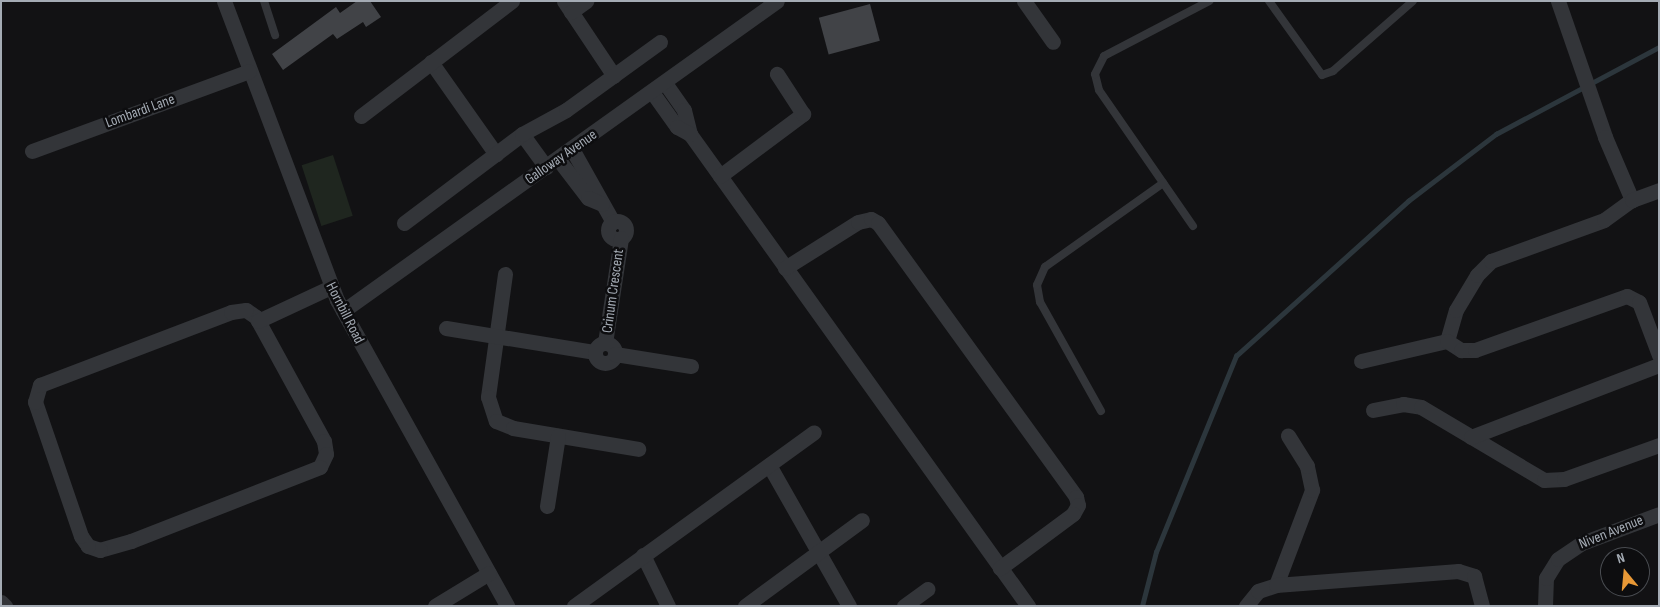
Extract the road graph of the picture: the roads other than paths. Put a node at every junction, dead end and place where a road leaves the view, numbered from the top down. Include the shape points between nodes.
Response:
1 (224, 1) edge
2 (264, 1) edge
3 (512, 1) edge
4 (586, 1) edge
5 (778, 1) edge
6 (1024, 1) edge
7 (1209, 1) edge
8 (1269, 1) edge
9 (1413, 1) edge
10 (1558, 1) edge
11 (567, 7) edge
12 (275, 34) dead end
13 (660, 42) dead end
14 (1053, 42) dead end
15 (431, 62) junction
16 (248, 71) junction
17 (777, 74) dead end
18 (614, 76) junction
19 (665, 83) junction
20 (652, 92) junction
21 (361, 116) dead end
22 (522, 134) junction
23 (690, 134) junction
24 (572, 149) junction
25 (32, 151) dead end
26 (496, 154) junction
27 (552, 163) junction
28 (720, 176) junction
29 (1163, 183) junction
30 (1659, 190) edge
31 (1632, 200) junction
32 (602, 204) junction
33 (404, 223) dead end
34 (1193, 226) dead end
35 (785, 268) junction
36 (505, 274) dead end
37 (331, 287) junction
38 (343, 311) junction
39 (258, 321) junction
40 (446, 328) dead end
41 (498, 336) junction
42 (1447, 340) junction
43 (605, 350) junction
44 (1659, 356) edge
45 (1361, 361) dead end
46 (1659, 365) edge
47 (691, 366) dead end
48 (1373, 410) dead end
49 (1102, 412) dead end
50 (814, 432) dead end
51 (558, 436) junction
52 (1288, 436) dead end
53 (1471, 437) junction
54 (1659, 445) edge
55 (638, 449) dead end
56 (769, 465) junction
57 (547, 506) dead end
58 (1659, 514) edge
59 (862, 520) dead end
60 (818, 552) junction
61 (643, 555) junction
62 (1000, 568) junction
63 (488, 573) junction
64 (1276, 585) junction
65 (927, 589) dead end
66 (1, 602) edge
67 (5, 606) edge
68 (435, 606) edge
69 (507, 606) edge
70 (574, 606) edge
71 (668, 606) edge
72 (745, 606) edge
73 (849, 606) edge
74 (904, 606) edge
75 (1028, 606) edge
76 (1246, 606) edge
77 (1482, 606) edge
78 (1545, 606) edge

1 - 16 street, Hornbill Road
2 - 12 lane
3 - 15 street
4 - 11 street
5 - 19 street, Galloway Avenue
6 - 14 street
7 - 29 lane via 1104,56 1097,65 1099,90
8 - 9 lane via 1322,76 1333,71
10 - 31 street via 1604,132
11 - 18 street
13 - 18 street
15 - 21 street
15 - 26 street
16 - 25 street, Lombardi Lane
16 - 37 street, Hornbill Road
17 - 28 street via 803,114
18 - 22 street
19 - 20 street, Galloway Avenue
19 - 23 street via 684,110
20 - 23 street via 677,127
20 - 24 street, Galloway Avenue
22 - 26 street
22 - 27 street
23 - 28 street
24 - 27 street, Galloway Avenue
24 - 32 street via 598,190
26 - 33 street
27 - 32 street via 588,198
27 - 38 street, Galloway Avenue
28 - 35 street
29 - 34 lane
29 - 49 lane via 1045,266 1037,285 1040,302
30 - 31 street
31 - 42 street via 1604,220 1491,261 1461,302
32 - 43 street, Crinum Crescent via 613,222 624,225 626,232 621,238
35 - 62 street
35 - 62 street via 858,222 871,219 878,223 1036,441 1078,505 1073,514
36 - 41 street
37 - 38 street, Hornbill Road
37 - 39 street
38 - 63 street, Hornbill Road
39 - 39 street via 324,441 326,454 320,467 131,541 100,550 88,546 81,536 35,402 40,385 231,312 246,310
40 - 41 street
41 - 43 street
41 - 51 street via 488,397 493,416 513,428
42 - 44 street via 1461,350 1475,350 1627,296 1639,302
42 - 45 street
43 - 47 street
46 - 53 street
48 - 53 street via 1413,405
50 - 56 street
51 - 55 street
51 - 57 street
52 - 64 street via 1306,466 1312,490
53 - 54 street via 1532,476 1552,481
56 - 60 street
56 - 61 street
58 - 78 street, Niven Avenue via 1582,543 1558,559 1546,578
59 - 60 street
60 - 72 street
60 - 73 street
61 - 70 street
61 - 71 street
62 - 75 street
63 - 68 street
63 - 69 street, Hornbill Road
64 - 76 street via 1258,591
64 - 77 street via 1466,571 1477,582
65 - 74 street
66 - 67 street

